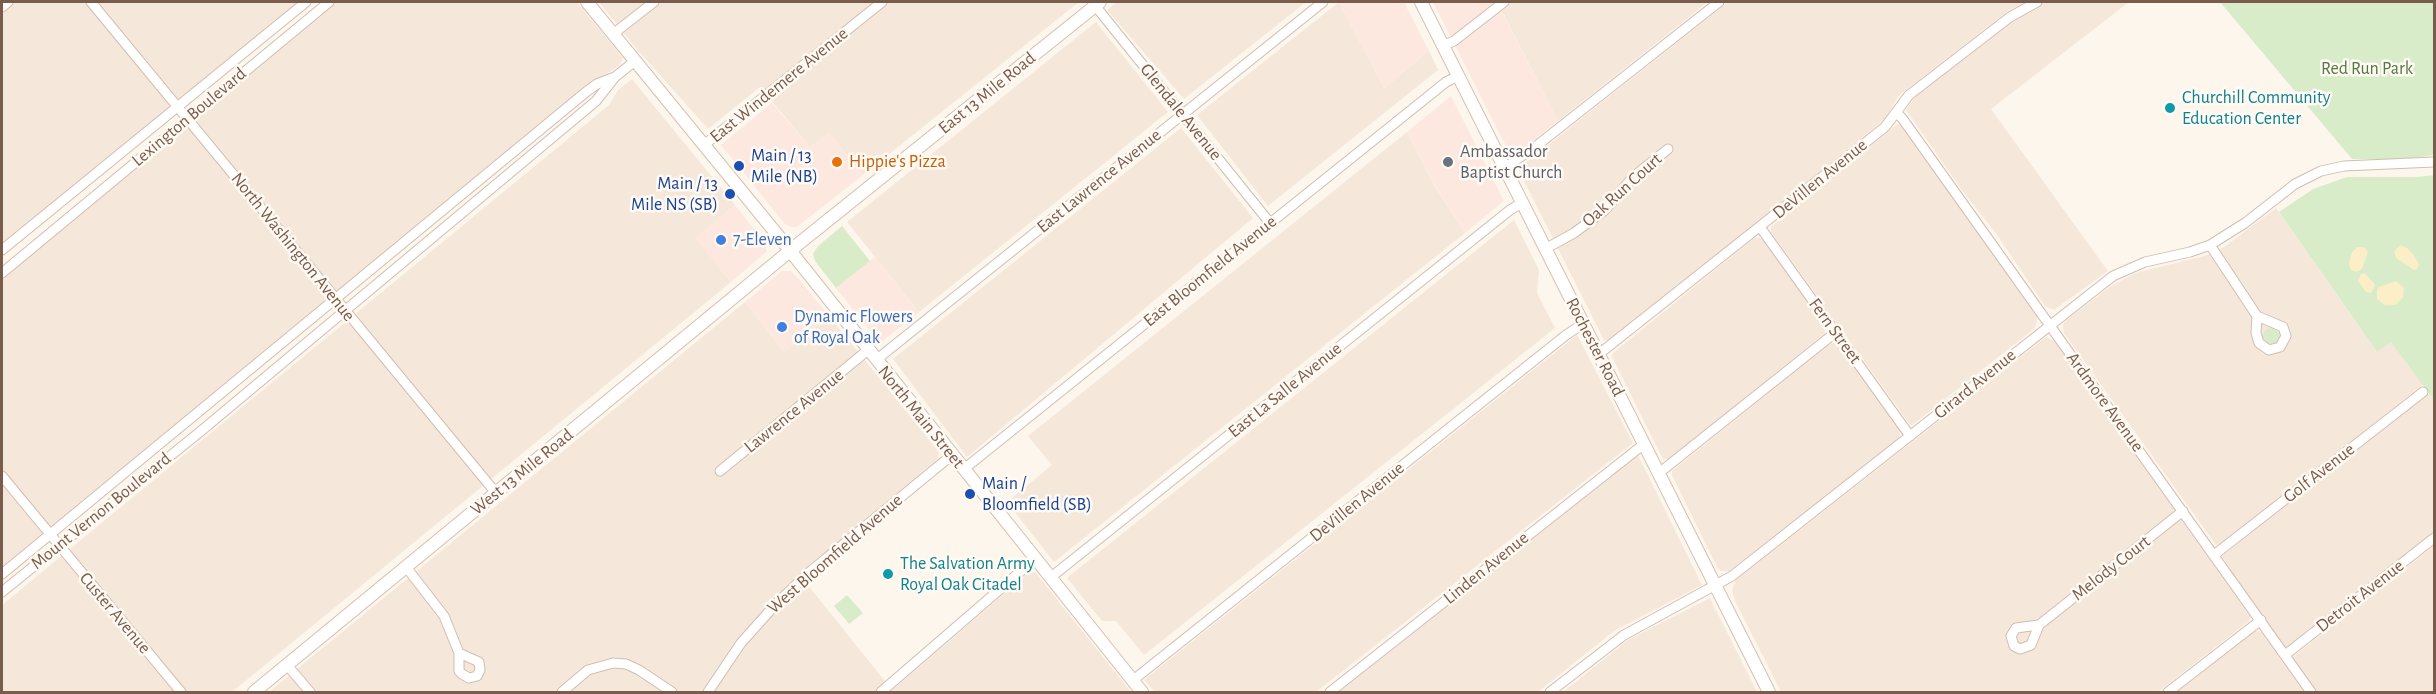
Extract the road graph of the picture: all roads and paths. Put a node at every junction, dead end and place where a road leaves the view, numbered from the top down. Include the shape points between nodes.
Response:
1 (8, 2) edge
2 (91, 2) edge
3 (306, 2) edge
4 (587, 2) edge
5 (654, 2) edge
6 (882, 2) edge
7 (1323, 2) edge
8 (1420, 2) edge
9 (1504, 2) edge
10 (1719, 2) edge
11 (2037, 2) edge
12 (324, 3) edge
13 (1096, 3) edge
14 (2, 7) edge
15 (614, 34) junction
16 (1442, 46) junction
17 (635, 61) junction
18 (1458, 76) junction
19 (615, 77) junction
20 (177, 108) junction
21 (1896, 113) junction
22 (1182, 114) junction
23 (187, 119) junction
24 (704, 145) junction
25 (1668, 149) dead end
26 (2434, 162) edge
27 (1504, 168) junction
28 (470, 188) junction
29 (479, 200) junction
30 (1522, 203) junction
31 (44, 215) junction
32 (1270, 223) junction
33 (1760, 227) junction
34 (55, 229) junction
35 (2210, 245) junction
36 (1545, 249) junction
37 (2, 250) edge
38 (790, 251) junction
39 (2, 273) edge
40 (335, 298) junction
41 (344, 309) junction
42 (2257, 316) dead end
43 (1583, 324) junction
44 (2050, 324) junction
45 (1836, 332) junction
46 (1599, 354) junction
47 (872, 355) junction
48 (2423, 392) dead end
49 (191, 419) junction
50 (201, 431) junction
51 (1910, 436) junction
52 (1644, 444) junction
53 (952, 455) junction
54 (964, 469) junction
55 (720, 471) dead end
56 (1659, 473) junction
57 (2, 476) edge
58 (496, 493) junction
59 (2183, 511) junction
60 (50, 534) junction
61 (2434, 538) edge
62 (59, 545) junction
63 (2214, 555) junction
64 (1035, 559) junction
65 (406, 567) junction
66 (2, 574) edge
67 (1050, 578) junction
68 (1715, 585) junction
69 (2, 592) edge
70 (2261, 620) junction
71 (2039, 625) dead end
72 (459, 653) dead end
73 (2285, 655) junction
74 (287, 665) junction
75 (1132, 681) junction
76 (181, 693) edge
77 (254, 693) edge
78 (310, 693) edge
79 (562, 693) edge
80 (672, 693) edge
81 (708, 693) edge
82 (881, 693) edge
83 (1142, 693) edge
84 (1330, 693) edge
85 (1551, 693) edge
86 (1769, 693) edge
87 (2168, 693) edge
88 (2312, 693) edge

1 - 14 street
2 - 20 street, North Washington Avenue
3 - 20 street, Lexington Boulevard
4 - 15 main road, North Main Street
5 - 15 street
6 - 24 street, East Windemere Avenue
7 - 22 street, East Lawrence Avenue
8 - 16 main road, Rochester Road
9 - 16 street
10 - 27 street
11 - 21 street, DeVillen Avenue via 2010,17 1909,95
12 - 23 street, Lexington Boulevard
13 - 22 street, Glendale Avenue
13 - 38 main road, East 13 Mile Road
15 - 17 main road, North Main Street
16 - 18 main road, Rochester Road
17 - 19 street, Mount Vernon Boulevard
17 - 24 main road, North Main Street
18 - 27 main road, Rochester Road
18 - 32 street, East Bloomfield Avenue
19 - 28 street, Mount Vernon Boulevard via 586,92
19 - 29 street, Mount Vernon Boulevard via 596,101
20 - 23 street, North Washington Avenue
20 - 31 street, Lexington Boulevard
21 - 33 street, DeVillen Avenue via 1885,127
21 - 44 street, Ardmore Avenue
22 - 32 street, Glendale Avenue
22 - 47 street, East Lawrence Avenue
23 - 34 street, Lexington Boulevard
23 - 40 street, North Washington Avenue
24 - 38 main road, North Main Street
25 - 36 street, Oak Run Court via 1633,177 1605,210
26 - 35 street, Girard Avenue via 2344,166 2321,171 2295,184
27 - 30 main road, Rochester Road
28 - 29 street
28 - 40 street, Mount Vernon Boulevard
29 - 41 street, Mount Vernon Boulevard
30 - 36 main road, Rochester Road
30 - 67 street, East La Salle Avenue
31 - 34 street
31 - 37 street, Lexington Boulevard
32 - 54 street, East Bloomfield Avenue
33 - 45 street, Fern Street
33 - 46 street, DeVillen Avenue
34 - 39 street, Lexington Boulevard
35 - 42 street
35 - 44 street, Girard Avenue via 2127,268
36 - 43 main road, Rochester Road
38 - 47 main road, North Main Street
38 - 58 main road, West 13 Mile Road
40 - 41 street, North Washington Avenue
40 - 49 street, Mount Vernon Boulevard
41 - 50 street, Mount Vernon Boulevard
41 - 58 street, North Washington Avenue
43 - 46 main road, Rochester Road
43 - 75 street, DeVillen Avenue
44 - 51 street, Girard Avenue
44 - 59 street, Ardmore Avenue
45 - 51 street, Fern Street
45 - 56 street
46 - 52 main road, Rochester Road
47 - 53 main road, North Main Street
47 - 55 street, Lawrence Avenue
48 - 63 street, Golf Avenue
49 - 50 street
49 - 60 street, Mount Vernon Boulevard
50 - 62 street, Mount Vernon Boulevard
51 - 68 street, Girard Avenue via 1732,576
52 - 56 main road, Rochester Road
52 - 84 street, Linden Avenue
53 - 54 main road, North Main Street
53 - 81 street, West Bloomfield Avenue via 774,605 741,643
54 - 64 main road, North Main Street
56 - 68 main road, Rochester Road
57 - 60 street, Custer Avenue
58 - 65 main road, West 13 Mile Road
59 - 63 street, Ardmore Avenue
59 - 71 street, Melody Court
60 - 62 street, Custer Avenue
60 - 66 street, Mount Vernon Boulevard
61 - 73 street, Detroit Avenue
62 - 69 street, Mount Vernon Boulevard
62 - 76 street, Custer Avenue
63 - 70 street, Ardmore Avenue
64 - 67 main road, North Main Street
64 - 82 street
65 - 72 street via 444,616
65 - 74 main road, West 13 Mile Road
67 - 75 main road, North Main Street
68 - 85 street, Girard Avenue via 1624,635
68 - 86 main road, Rochester Road
70 - 73 street, Ardmore Avenue
70 - 87 street
73 - 88 street, Ardmore Avenue
74 - 77 main road, West 13 Mile Road
74 - 78 street
75 - 83 main road, North Main Street
79 - 80 street via 588,670 619,663 639,670

